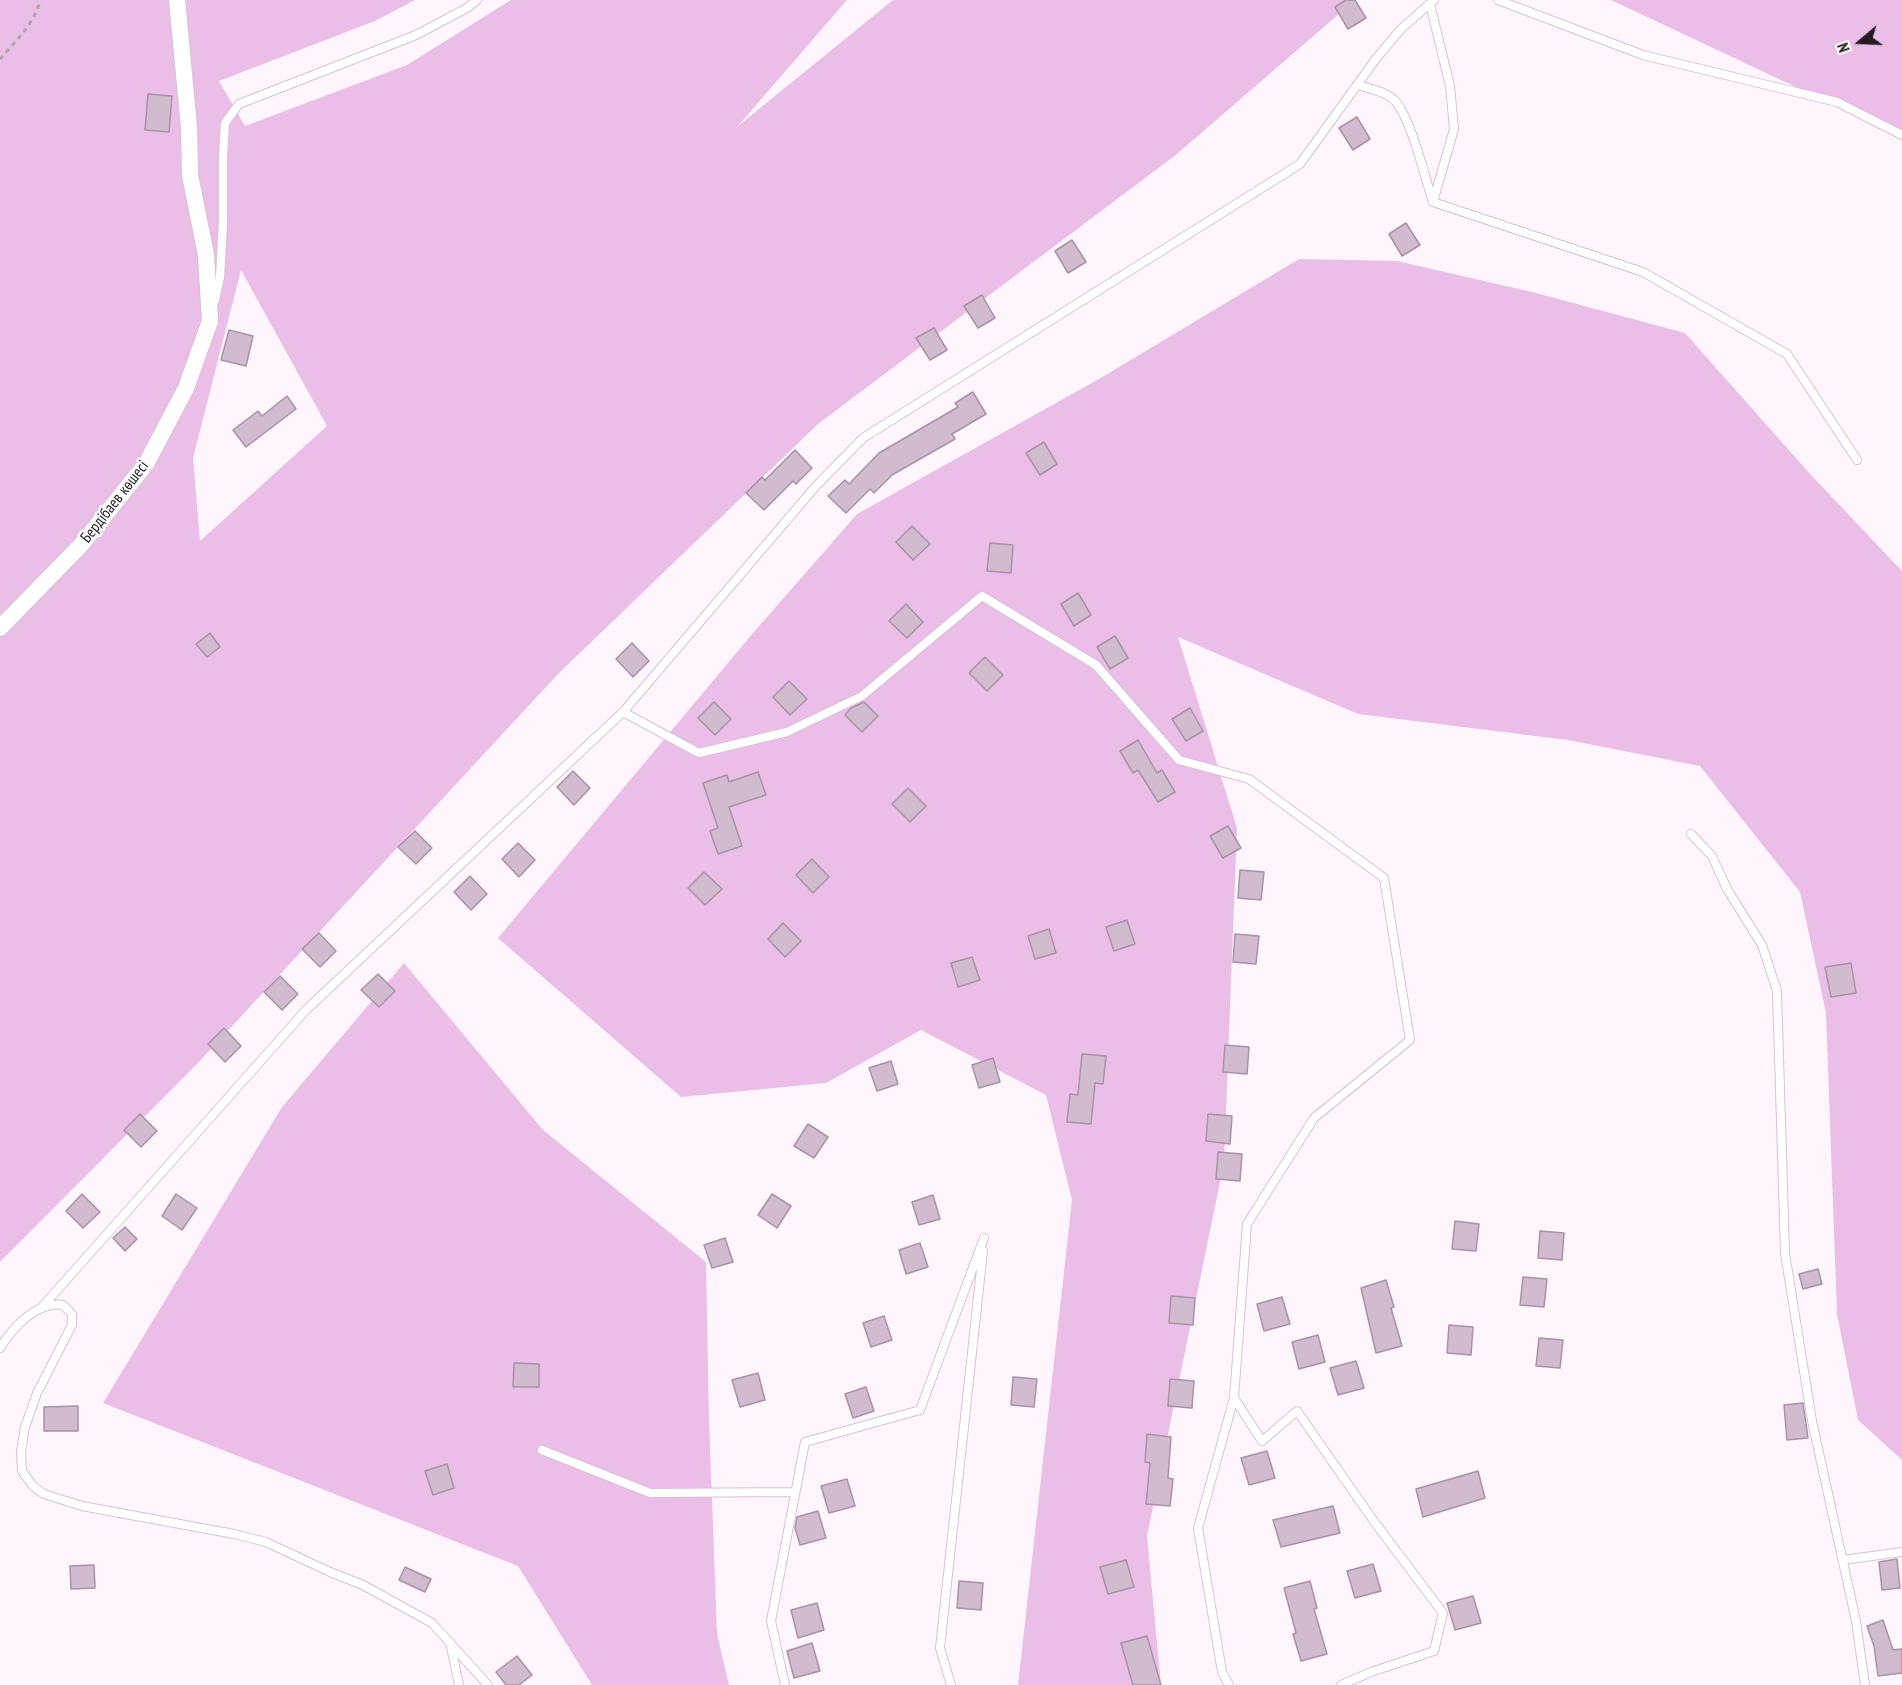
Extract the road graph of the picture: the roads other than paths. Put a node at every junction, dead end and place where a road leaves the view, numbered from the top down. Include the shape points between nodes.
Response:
1 (177, 0) edge
2 (477, 0) edge
3 (1498, 0) edge
4 (1432, 2) edge
5 (1357, 85) junction
6 (1902, 135) edge
7 (1433, 202) junction
8 (210, 321) junction
9 (1857, 460) dead end
10 (0, 628) edge
11 (623, 712) junction
12 (1691, 834) dead end
13 (43, 1306) junction
14 (0, 1348) edge
15 (1233, 1398) junction
16 (542, 1450) dead end
17 (795, 1492) junction
18 (1902, 1552) edge
19 (1843, 1560) junction
20 (450, 1642) junction
21 (1371, 1672) junction
22 (459, 1685) edge
23 (488, 1685) edge
24 (785, 1685) edge
25 (951, 1685) edge
26 (1229, 1685) edge
27 (1341, 1685) edge
28 (1361, 1685) edge
29 (1865, 1685) edge

1 - 8 street via 190,175 206,255
2 - 8 lane via 416,35 239,104 225,123 219,276
3 - 6 lane via 1643,55 1837,102
4 - 5 lane via 1401,29
4 - 7 lane via 1450,86 1454,129
5 - 7 lane via 1378,90 1394,100 1412,133
5 - 11 lane via 1300,164 862,438 816,486
7 - 9 lane via 1643,272 1787,354
8 - 10 street, Бердібаев көшесі via 186,388 146,464 81,545
11 - 13 lane via 306,1010
11 - 15 lane via 699,753 787,732 862,696 982,596 1096,665 1179,760 1249,779 1384,878 1410,1040 1314,1119 1247,1224
12 - 19 lane via 1712,856 1761,945 1777,991 1785,1253 1812,1421
13 - 14 lane via 11,1331
13 - 20 lane via 63,1305 72,1314 72,1325 37,1393 25,1427 22,1471 33,1485 44,1494 82,1506 266,1542 381,1594 432,1623
15 - 21 lane via 1263,1441 1297,1411 1443,1613 1434,1651
15 - 26 lane via 1198,1527 1222,1672
16 - 17 lane via 650,1493
17 - 24 lane via 771,1621
17 - 25 lane via 805,1442 920,1410 984,1238 940,1648
18 - 19 lane
19 - 29 lane
20 - 22 lane
20 - 23 lane
21 - 27 lane
21 - 28 lane

